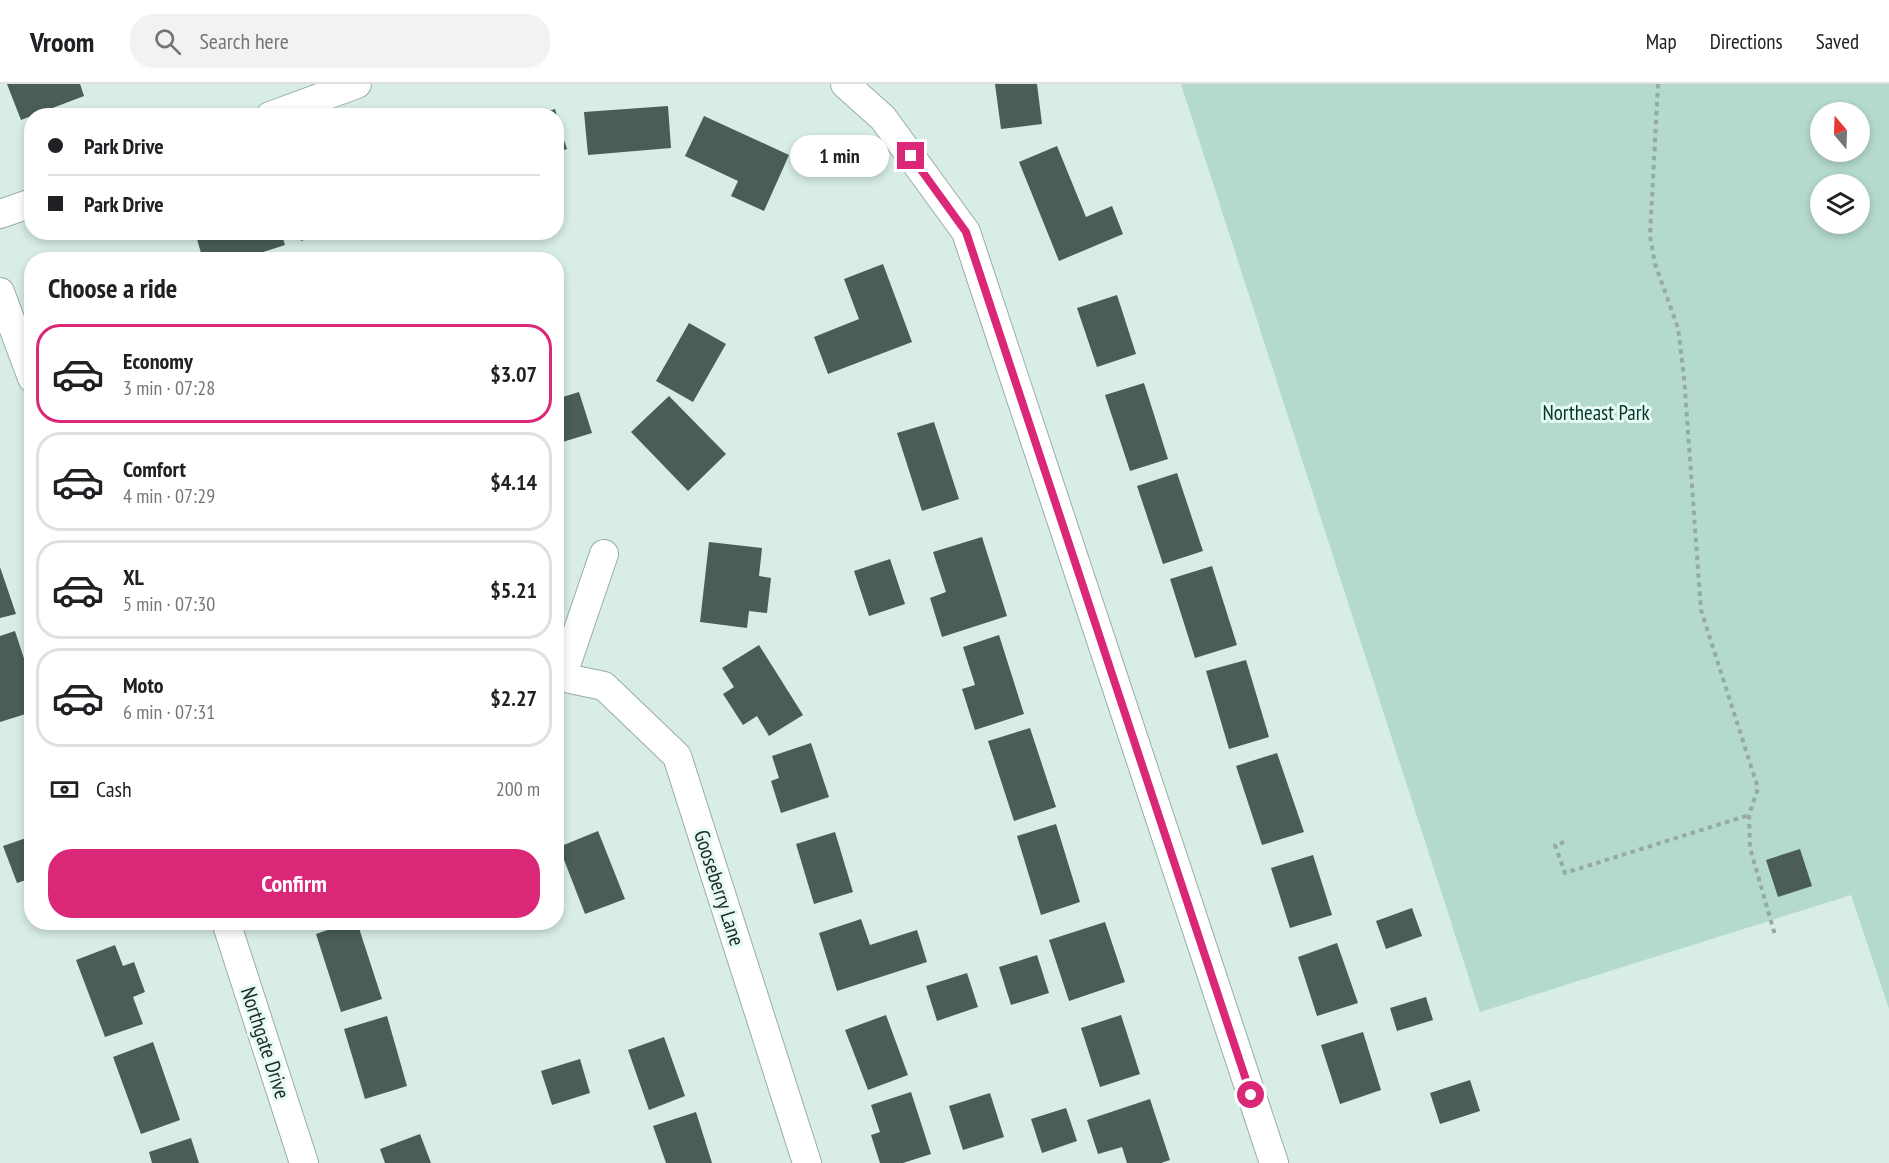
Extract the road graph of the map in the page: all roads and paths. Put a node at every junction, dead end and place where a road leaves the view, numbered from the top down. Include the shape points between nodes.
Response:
1 (357, 84) edge
2 (845, 84) edge
3 (1658, 84) edge
4 (292, 108) edge
5 (24, 206) edge
6 (0, 214) edge
7 (0, 292) edge
8 (24, 356) edge
9 (604, 554) dead end
10 (564, 662) edge
11 (564, 677) edge
12 (1749, 815) junction
13 (1564, 842) dead end
14 (229, 930) edge
15 (1775, 935) dead end
16 (303, 1163) edge
17 (807, 1163) edge
18 (1274, 1163) edge

1 - 4 street
2 - 18 street via 883,118 966,232
3 - 12 path via 1650,236 1655,264 1678,328 1701,610 1758,788
5 - 6 street
7 - 8 street
9 - 10 street
11 - 17 street, Gooseberry Lane via 604,686 677,756
12 - 13 path via 1565,873 1555,845
12 - 15 path via 1750,848
14 - 16 street, Northgate Drive

